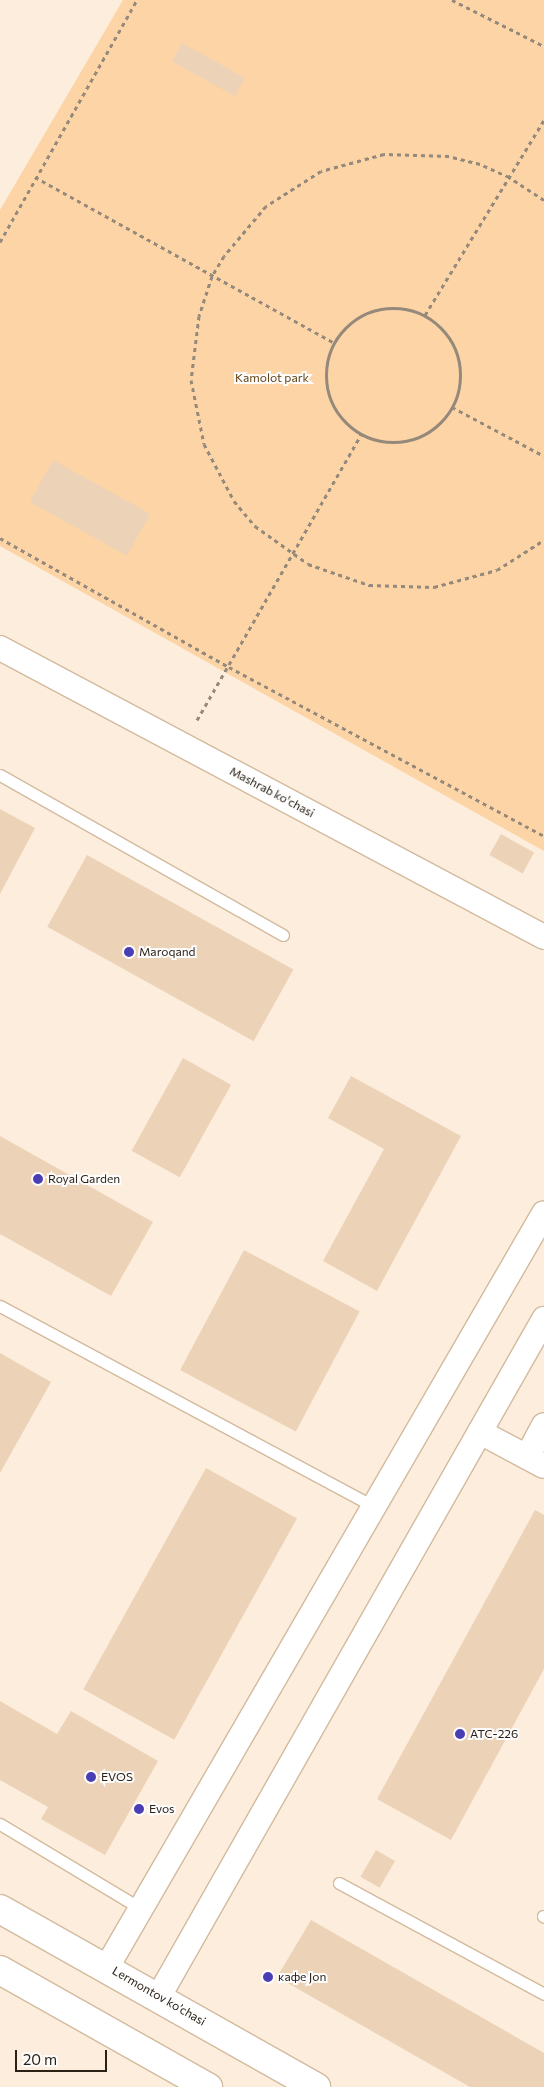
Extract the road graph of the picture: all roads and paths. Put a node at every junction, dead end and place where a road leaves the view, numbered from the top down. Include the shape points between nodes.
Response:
1 (137, 0) edge
2 (452, 0) edge
3 (544, 46) edge
4 (544, 120) edge
5 (35, 177) junction
6 (509, 177) junction
7 (544, 200) edge
8 (0, 242) edge
9 (212, 276) junction
10 (424, 315) junction
11 (334, 343) junction
12 (452, 407) junction
13 (361, 435) junction
14 (544, 456) edge
15 (0, 538) edge
16 (544, 540) edge
17 (293, 555) junction
18 (0, 648) edge
19 (229, 668) junction
20 (183, 745) junction
21 (0, 775) edge
22 (544, 836) edge
23 (283, 935) dead end
24 (544, 936) edge
25 (544, 1213) edge
26 (0, 1306) edge
27 (544, 1319) edge
28 (544, 1426) edge
29 (480, 1432) junction
30 (536, 1461) edge
31 (373, 1506) junction
32 (0, 1824) edge
33 (339, 1883) dead end
34 (0, 1908) edge
35 (140, 1908) junction
36 (107, 1967) junction
37 (0, 1970) edge
38 (544, 1994) edge
39 (159, 1996) junction
40 (208, 2087) edge
41 (316, 2087) edge

1 - 5 path
2 - 3 path
4 - 6 path
5 - 8 path
5 - 9 path
6 - 7 path
6 - 9 path via 480,164 416,152 352,160 321,171 266,206 244,229
6 - 10 path
9 - 11 path
9 - 17 path via 193,348 191,380 204,444 234,501 255,526
10 - 11 path via 390,308 374,311 357,318
10 - 12 path via 450,339 457,355 460,373
11 - 13 path via 325,377 329,395 347,425
12 - 13 path via 429,432 412,440 378,441
12 - 14 path
13 - 17 path
15 - 19 path
16 - 17 path via 497,570 434,587 369,585 338,577
17 - 19 path
18 - 20 street, Mashrab ko'chasi
19 - 20 path
19 - 22 path
20 - 24 street, Mashrab ko'chasi
21 - 23 lane
25 - 31 street
26 - 31 lane
27 - 29 street
28 - 30 street
29 - 30 street
29 - 39 street
31 - 35 street
32 - 35 lane
33 - 38 lane
34 - 36 main road, Lermontov ko’chasi
35 - 36 street
36 - 39 main road, Lermontov ko’chasi
37 - 40 main road
39 - 41 main road, Lermontov ko’chasi

